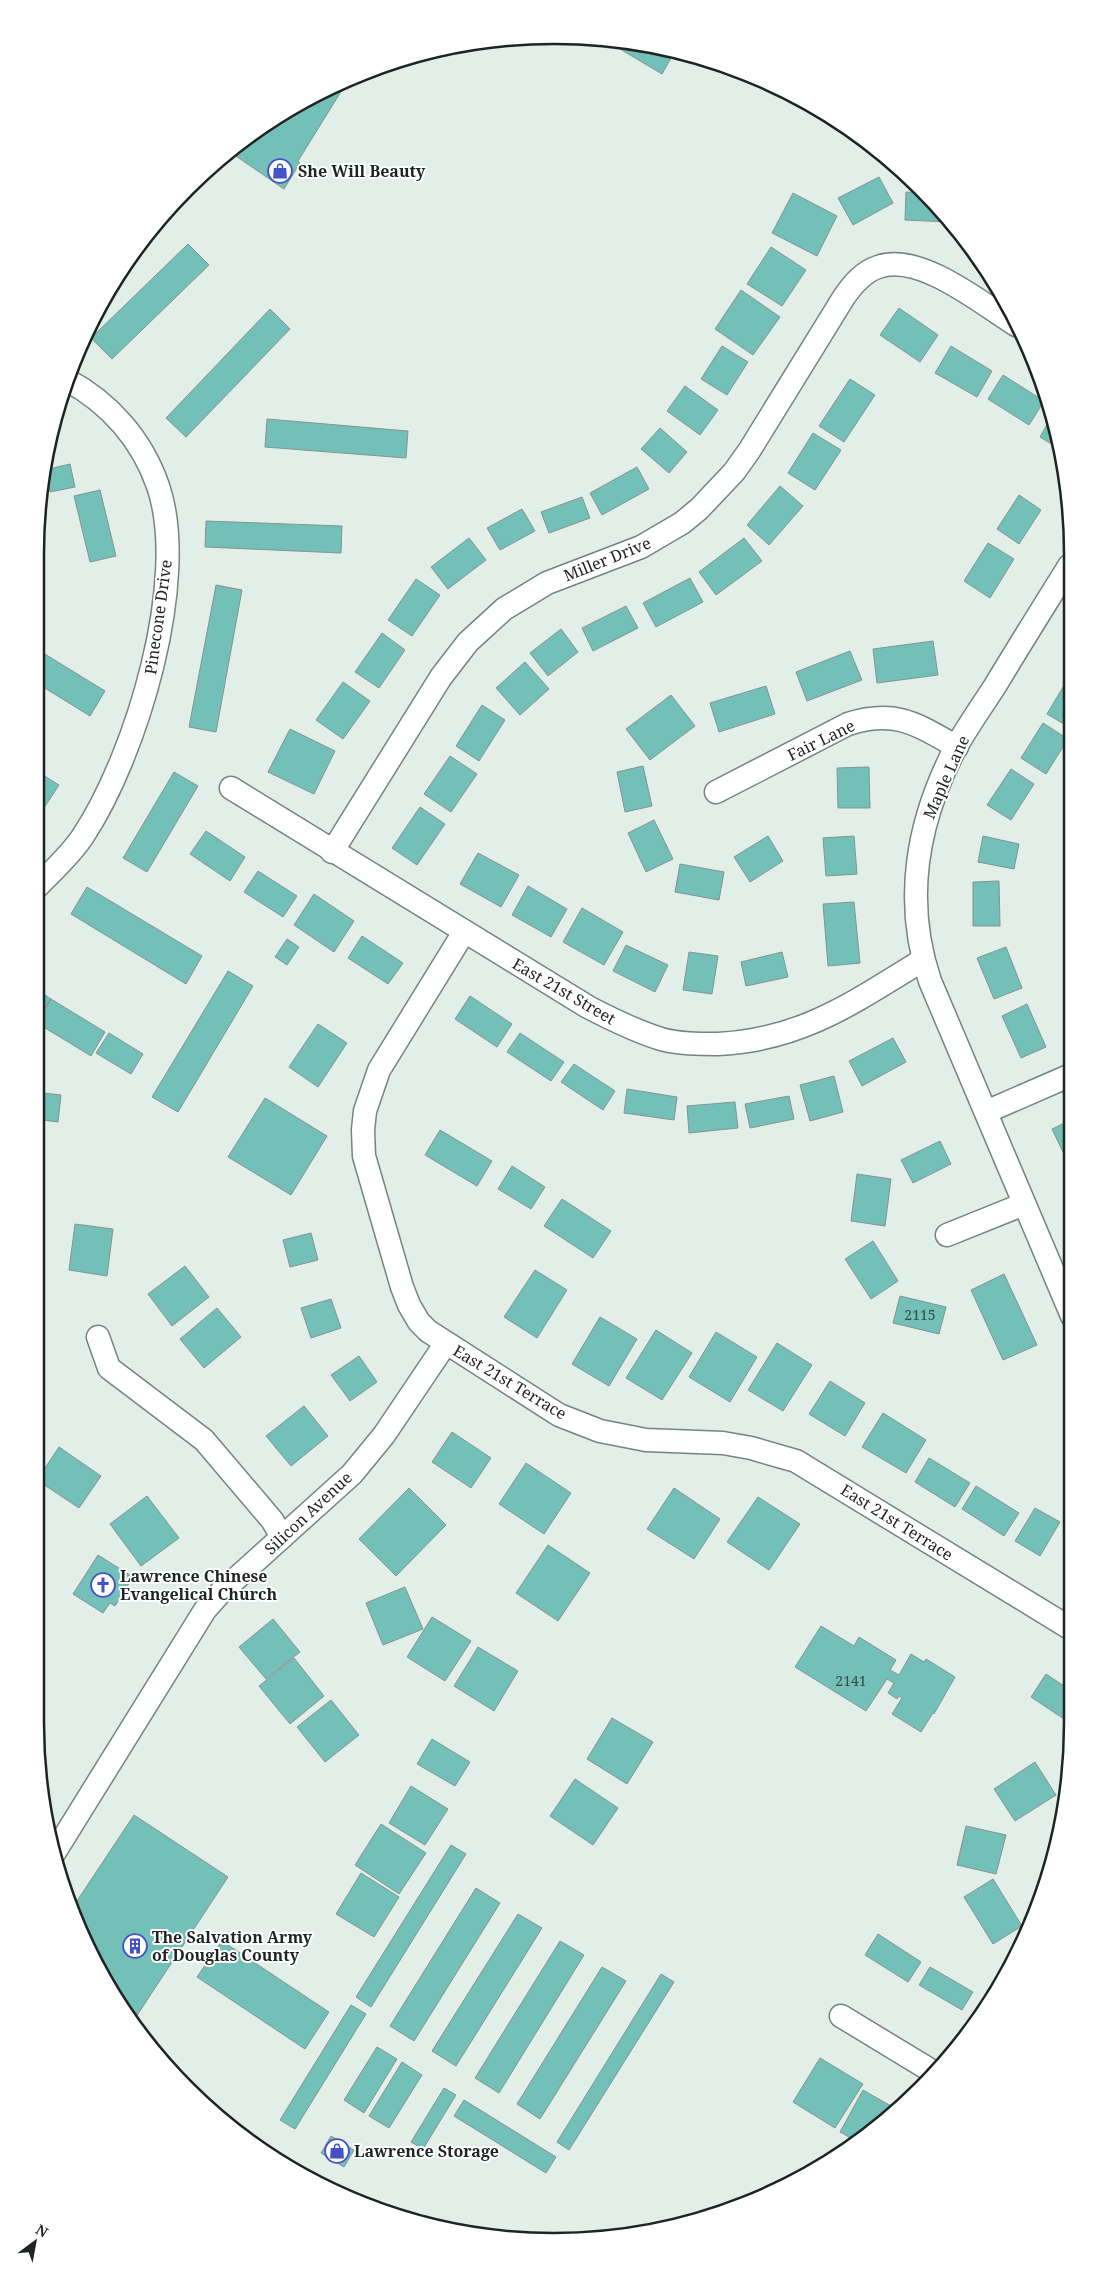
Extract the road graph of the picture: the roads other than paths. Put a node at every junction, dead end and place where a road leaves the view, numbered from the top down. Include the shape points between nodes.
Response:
1 (1007, 320) edge
2 (73, 384) edge
3 (1064, 574) edge
4 (957, 747) junction
5 (231, 788) dead end
6 (716, 792) dead end
7 (332, 852) junction
8 (44, 879) edge
9 (464, 932) junction
10 (923, 960) junction
11 (1064, 1078) edge
12 (986, 1112) junction
13 (1024, 1204) junction
14 (947, 1235) dead end
15 (1064, 1297) edge
16 (98, 1337) dead end
17 (446, 1344) junction
18 (282, 1536) junction
19 (1064, 1625) edge
20 (59, 1845) edge
21 (841, 2016) dead end
22 (929, 2069) edge

1 - 7 street, Miller Drive via 938,276 915,266 895,264 866,273 844,297 734,472 698,509 682,523 641,547 547,583 504,610 468,642 441,677
2 - 8 street, Pinecone Drive via 119,420 146,458 158,487 165,518 168,550 166,587 156,651 143,703 112,783 83,836
3 - 4 street, Maple Lane
4 - 6 street, Fair Lane via 909,722 889,717 868,718 848,724
4 - 10 street, Maple Lane via 933,798 917,861 916,915
5 - 7 street, East 21st Street
7 - 9 street, East 21st Street
9 - 10 street, East 21st Street via 617,1022 663,1040 686,1043 759,1039 809,1025 833,1015
9 - 17 street, East 21st Terrace via 379,1070 368,1098 363,1130 364,1156 409,1305 419,1322
10 - 12 street, Maple Lane
11 - 12 street
12 - 13 street, Maple Lane
13 - 14 street
13 - 15 street, Maple Lane
16 - 18 street via 109,1368 204,1440
17 - 18 street, Silicon Avenue via 384,1435 352,1474
17 - 19 street, East 21st Terrace via 559,1415 600,1431 646,1440 723,1443 796,1461
18 - 20 street, Silicon Avenue via 205,1610
21 - 22 street

